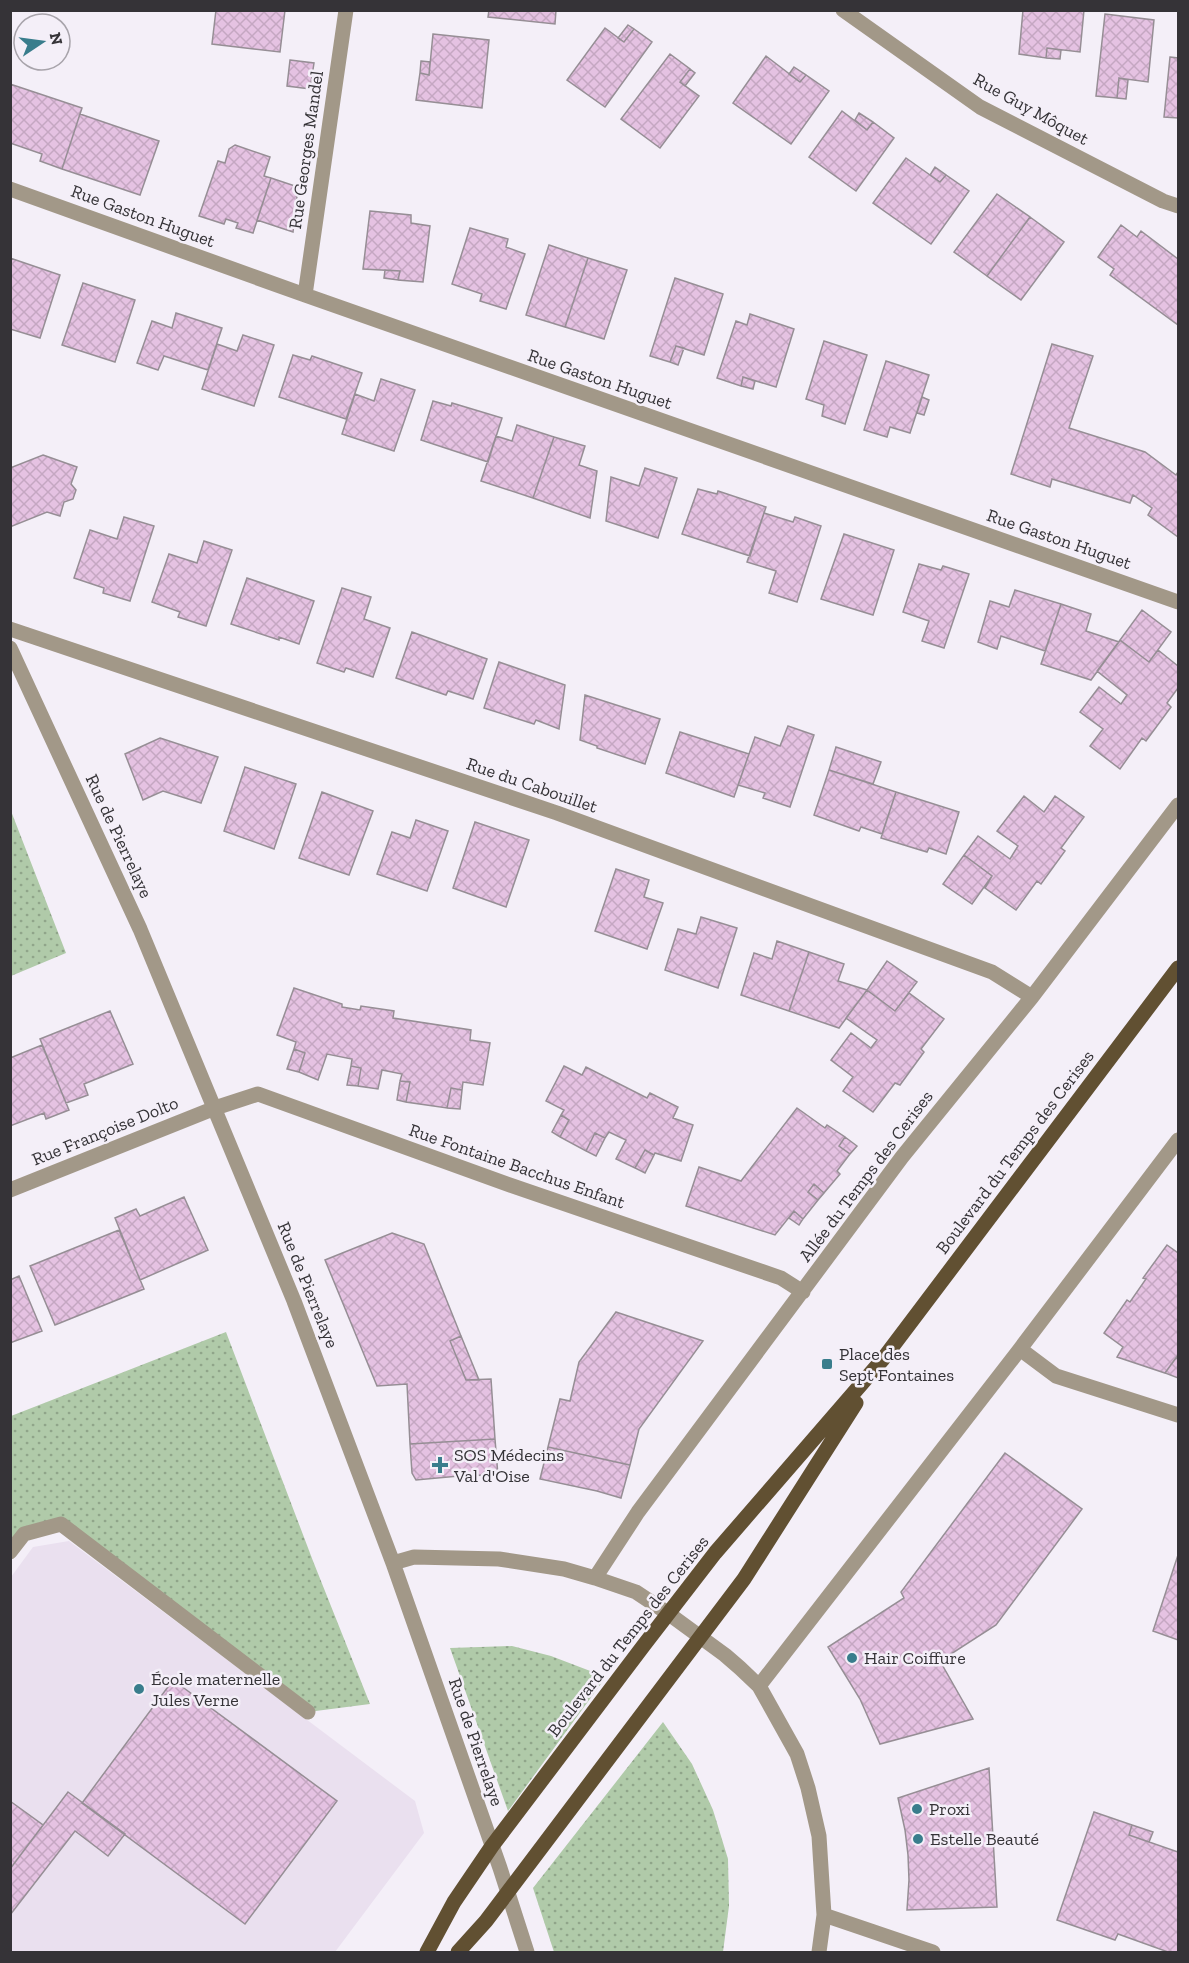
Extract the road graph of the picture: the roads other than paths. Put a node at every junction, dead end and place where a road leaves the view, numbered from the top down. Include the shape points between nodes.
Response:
1 (345, 10) edge
2 (843, 10) edge
3 (10, 189) edge
4 (1179, 206) edge
5 (305, 295) junction
6 (1179, 602) edge
7 (10, 629) edge
8 (10, 648) edge
9 (1179, 805) edge
10 (1179, 968) edge
11 (1032, 997) junction
12 (215, 1108) junction
13 (1179, 1140) edge
14 (10, 1190) edge
15 (803, 1292) junction
16 (1020, 1349) junction
17 (883, 1359) junction
18 (1179, 1415) edge
19 (10, 1552) edge
20 (393, 1563) junction
21 (595, 1578) junction
22 (669, 1614) junction
23 (699, 1637) junction
24 (759, 1686) junction
25 (308, 1712) dead end
26 (492, 1846) junction
27 (508, 1892) junction
28 (824, 1915) junction
29 (427, 1953) edge
30 (458, 1953) edge
31 (527, 1953) edge
32 (819, 1953) edge
33 (933, 1953) edge

1 - 5 street, Rue Georges Mandel
2 - 4 street, Rue Guy Môquet via 980,107
3 - 5 street, Rue Gaston Huguet
5 - 6 street, Rue Gaston Huguet
7 - 11 street, Rue du Cabouillet via 557,813 992,972
8 - 12 street, Rue de Pierrelaye via 141,929
9 - 11 street, Allée du Temps des Cerises
10 - 17 main road, Boulevard du Temps des Cerises
11 - 15 street, Allée du Temps des Cerises via 902,1157
12 - 14 street, Rue Françoise Dolto
12 - 15 street, Rue Fontaine Bacchus Enfant via 258,1094 781,1278
12 - 20 street, Rue de Pierrelaye via 294,1300
13 - 16 street
15 - 21 street, Allée du Temps des Cerises via 638,1512
16 - 18 street via 1056,1376
16 - 24 street
17 - 22 main road, Boulevard du Temps des Cerises via 715,1553
17 - 23 main road, Boulevard du Temps des Cerises via 744,1579
19 - 25 street via 24,1534 61,1524
20 - 21 street via 414,1557 499,1559
20 - 26 street, Rue de Pierrelaye
21 - 22 street via 636,1592
22 - 23 street
22 - 26 main road, Boulevard du Temps des Cerises
23 - 24 street
23 - 27 main road, Boulevard du Temps des Cerises
24 - 28 street via 796,1754 808,1788 819,1836
26 - 27 street, Rue de Pierrelaye
26 - 29 main road, Boulevard du Temps des Cerises via 454,1902
27 - 30 main road, Boulevard du Temps des Cerises
27 - 31 street, Rue de Pierrelaye
28 - 32 street
28 - 33 street

